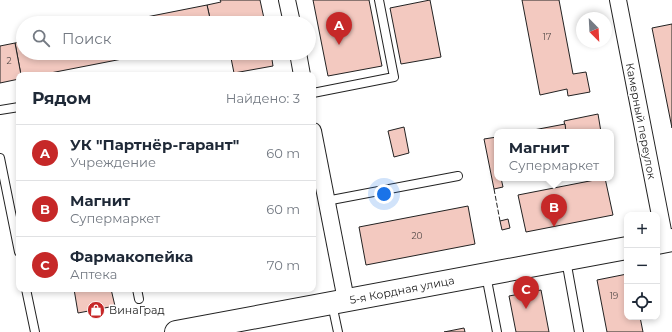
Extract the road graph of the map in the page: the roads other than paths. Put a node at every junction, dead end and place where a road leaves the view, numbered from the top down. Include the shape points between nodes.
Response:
1 (287, 0) edge
2 (379, 0) edge
3 (618, 0) edge
4 (290, 16) edge
5 (299, 60) edge
6 (301, 72) edge
7 (316, 92) edge
8 (16, 107) edge
9 (0, 110) edge
10 (316, 147) edge
11 (0, 158) edge
12 (458, 176) dead end
13 (326, 201) junction
14 (16, 237) edge
15 (665, 241) edge
16 (624, 249) edge
17 (566, 260) junction
18 (486, 274) junction
19 (27, 292) edge
20 (138, 292) edge
21 (139, 299) dead end
22 (339, 302) junction
23 (212, 329) edge
24 (35, 332) edge
25 (176, 332) edge
26 (338, 332) edge
27 (497, 332) edge
28 (579, 332) edge

1 - 4 street
2 - 7 lane via 394,77
3 - 15 street, Камерный переулок
5 - 6 street
8 - 9 lane
10 - 13 street
11 - 14 lane
12 - 13 lane
13 - 22 street
16 - 17 main road, 5-я Кордная улица
17 - 18 main road, 5-я Кордная улица
17 - 28 lane
18 - 22 main road, 5-я Кордная улица
18 - 27 lane
19 - 24 lane
20 - 21 lane
22 - 23 main road, 5-я Кордная улица
22 - 26 lane
23 - 25 main road, 5-я Кордная улица

